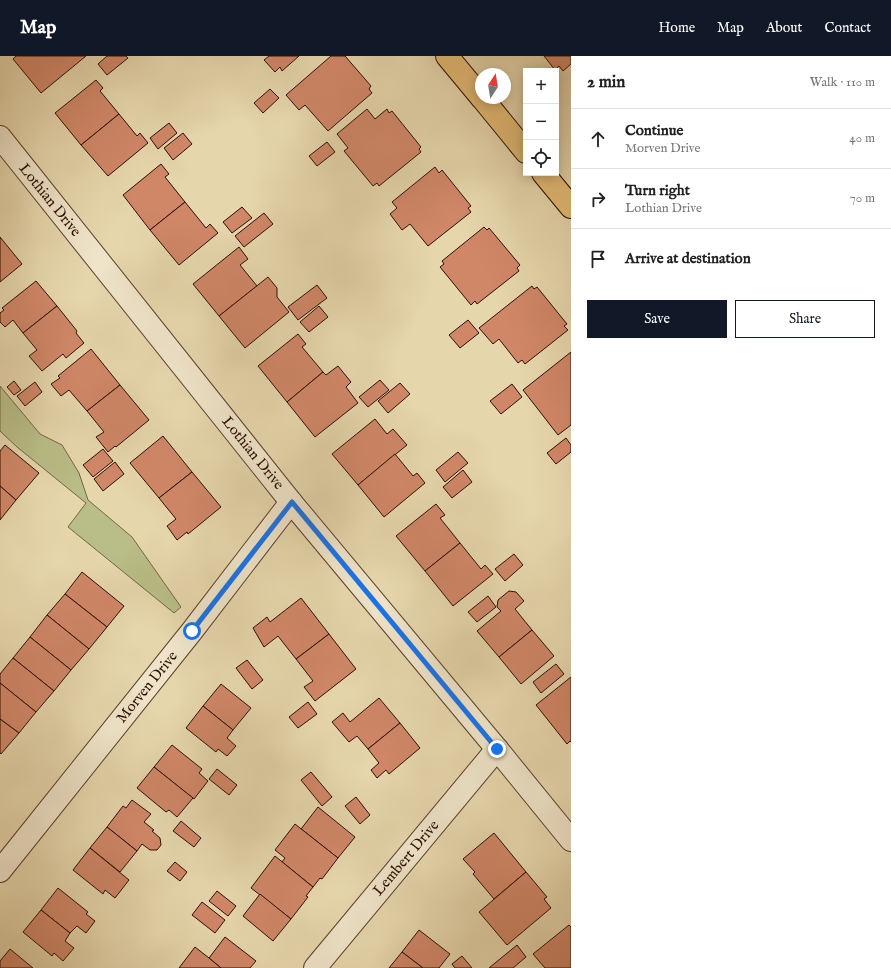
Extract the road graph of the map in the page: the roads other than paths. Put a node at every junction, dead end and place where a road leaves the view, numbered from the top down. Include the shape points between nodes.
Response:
1 (447, 56) edge
2 (475, 91) edge
3 (486, 104) edge
4 (0, 137) edge
5 (523, 148) edge
6 (545, 176) edge
7 (571, 207) edge
8 (292, 502) junction
9 (497, 749) junction
10 (571, 840) edge
11 (0, 871) edge
12 (315, 968) edge

1 - 2 main road
3 - 5 main road
4 - 8 street, Lothian Drive
6 - 7 main road
8 - 9 street, Lothian Drive
8 - 11 street, Morven Drive
9 - 10 street, Lothian Drive
9 - 12 street, Lembert Drive

